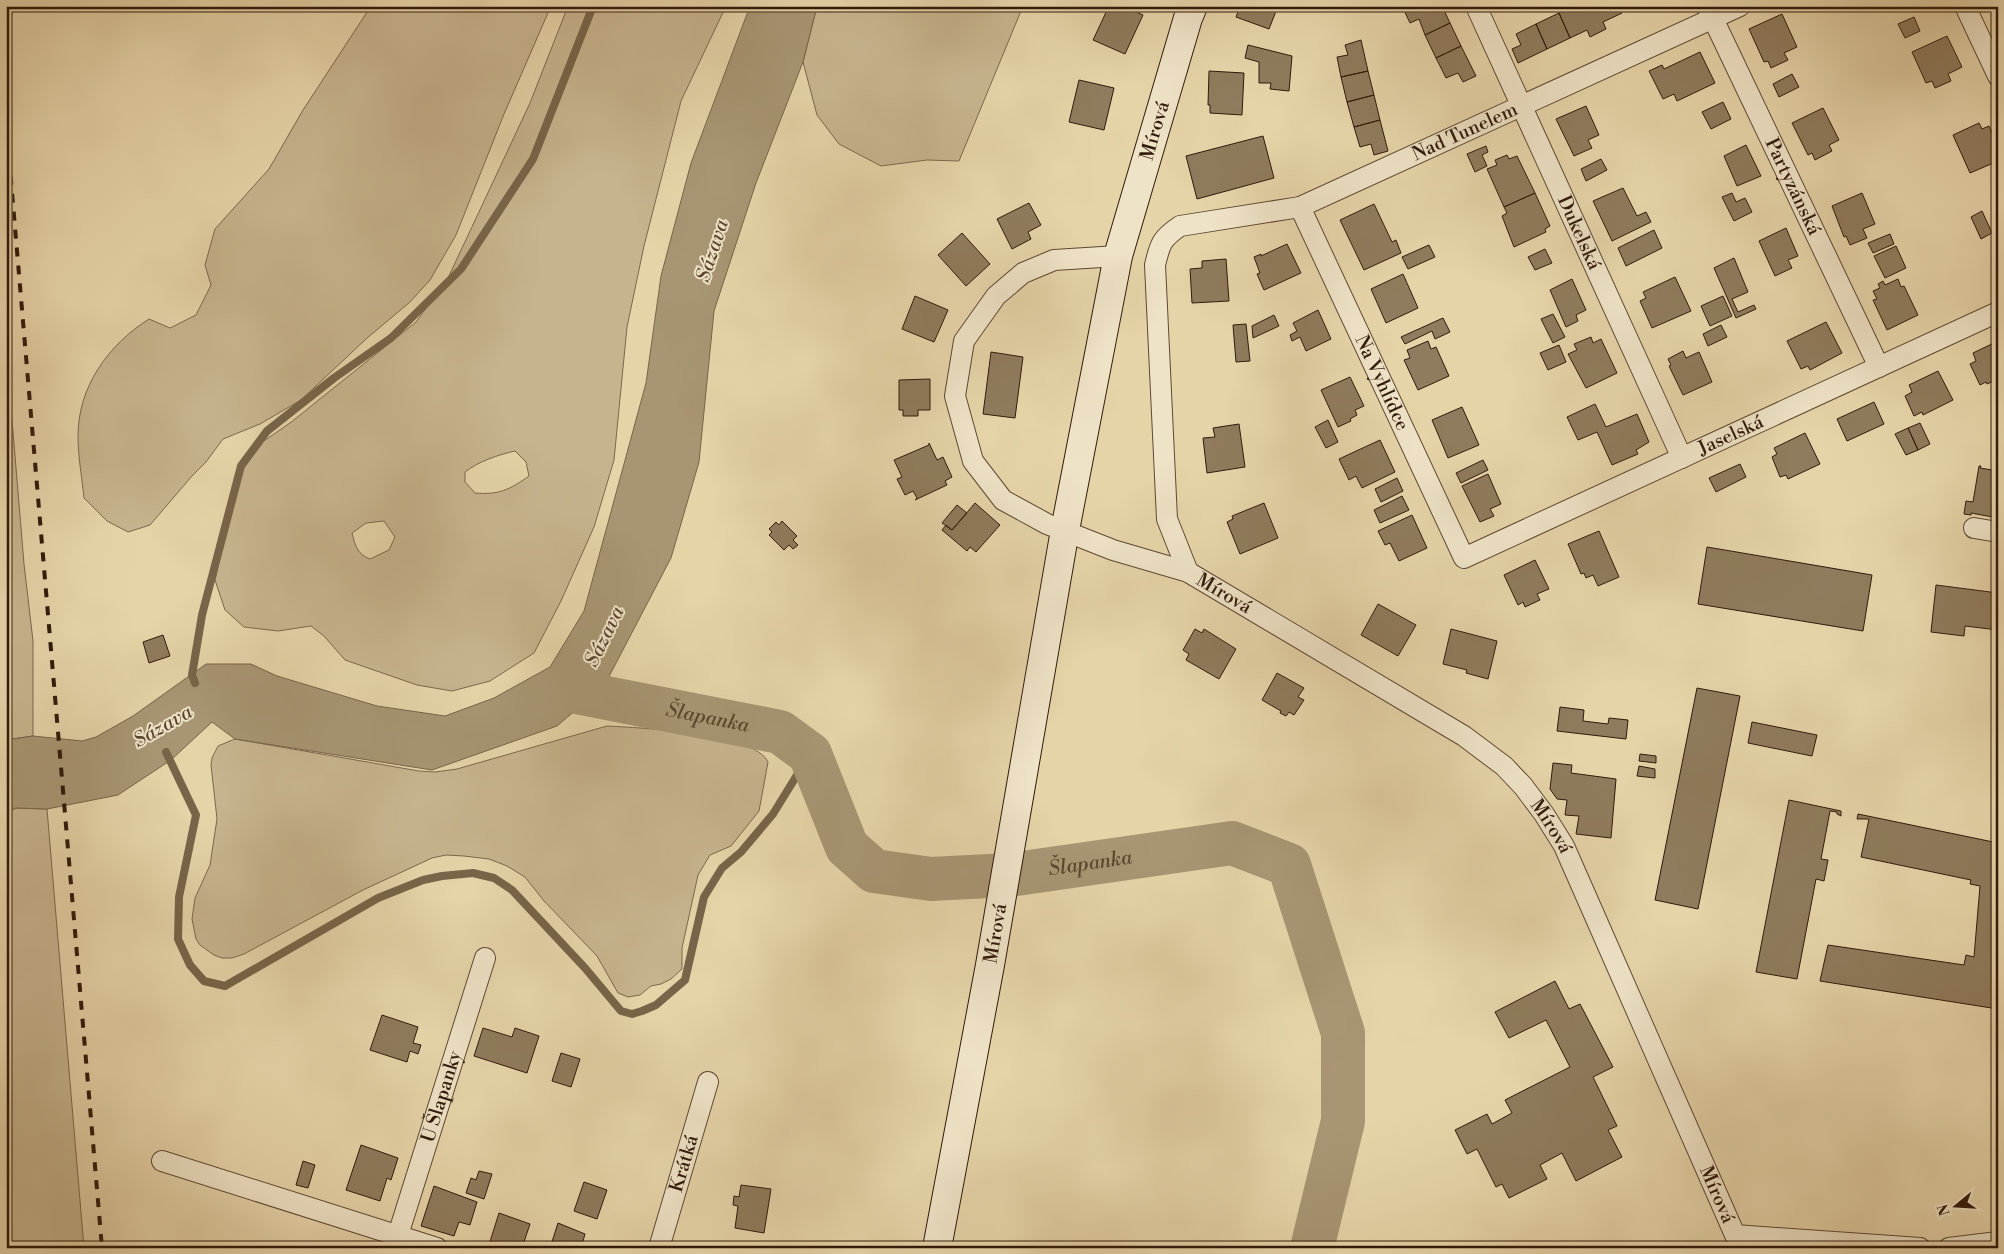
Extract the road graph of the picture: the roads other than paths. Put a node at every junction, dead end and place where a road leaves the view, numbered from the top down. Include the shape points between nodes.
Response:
1 (1193, 6) edge
2 (1476, 6) edge
3 (1740, 6) edge
4 (1965, 6) edge
5 (1710, 13) edge
6 (1998, 76) edge
7 (1521, 107) junction
8 (1300, 207) junction
9 (1180, 226) joint
10 (1118, 256) junction
11 (1998, 312) edge
12 (1879, 366) junction
13 (1682, 458) junction
14 (1974, 528) dead end
15 (1065, 530) junction
16 (1998, 532) edge
17 (1464, 558) joint
18 (1188, 572) junction
19 (485, 958) dead end
20 (708, 1082) dead end
21 (162, 1161) dead end
22 (398, 1235) junction
23 (1998, 1242) edge
24 (437, 1248) edge
25 (659, 1248) edge
26 (937, 1248) edge
27 (1920, 1248) edge
28 (1950, 1248) edge

1 - 10 street, Mírová
2 - 7 street, Dukelská
3 - 5 street, Nad Tunelem
4 - 6 street
5 - 7 street, Nad Tunelem
5 - 12 street, Partyzánská
7 - 8 street, Nad Tunelem
7 - 13 street, Dukelská
8 - 9 street, Nad Tunelem
8 - 17 street, Na Vyhlídce
9 - 18 street, Mírová via 1165,236 1155,265 1167,519
10 - 15 street, Mírová
10 - 15 street, Mírová via 1054,260 1023,274 996,296 964,341 955,396 973,460 1003,500
11 - 12 street, Jaselská
12 - 13 street, Jaselská
13 - 17 street, Jaselská
14 - 16 street
15 - 18 street, Mírová via 1113,550
15 - 26 street, Mírová via 990,966
18 - 27 street, Mírová via 1455,731 1498,760 1523,786 1564,846 1735,1235
19 - 22 street, U Šlapanky
20 - 25 street, Krátká
21 - 22 street
22 - 24 street
23 - 28 street

